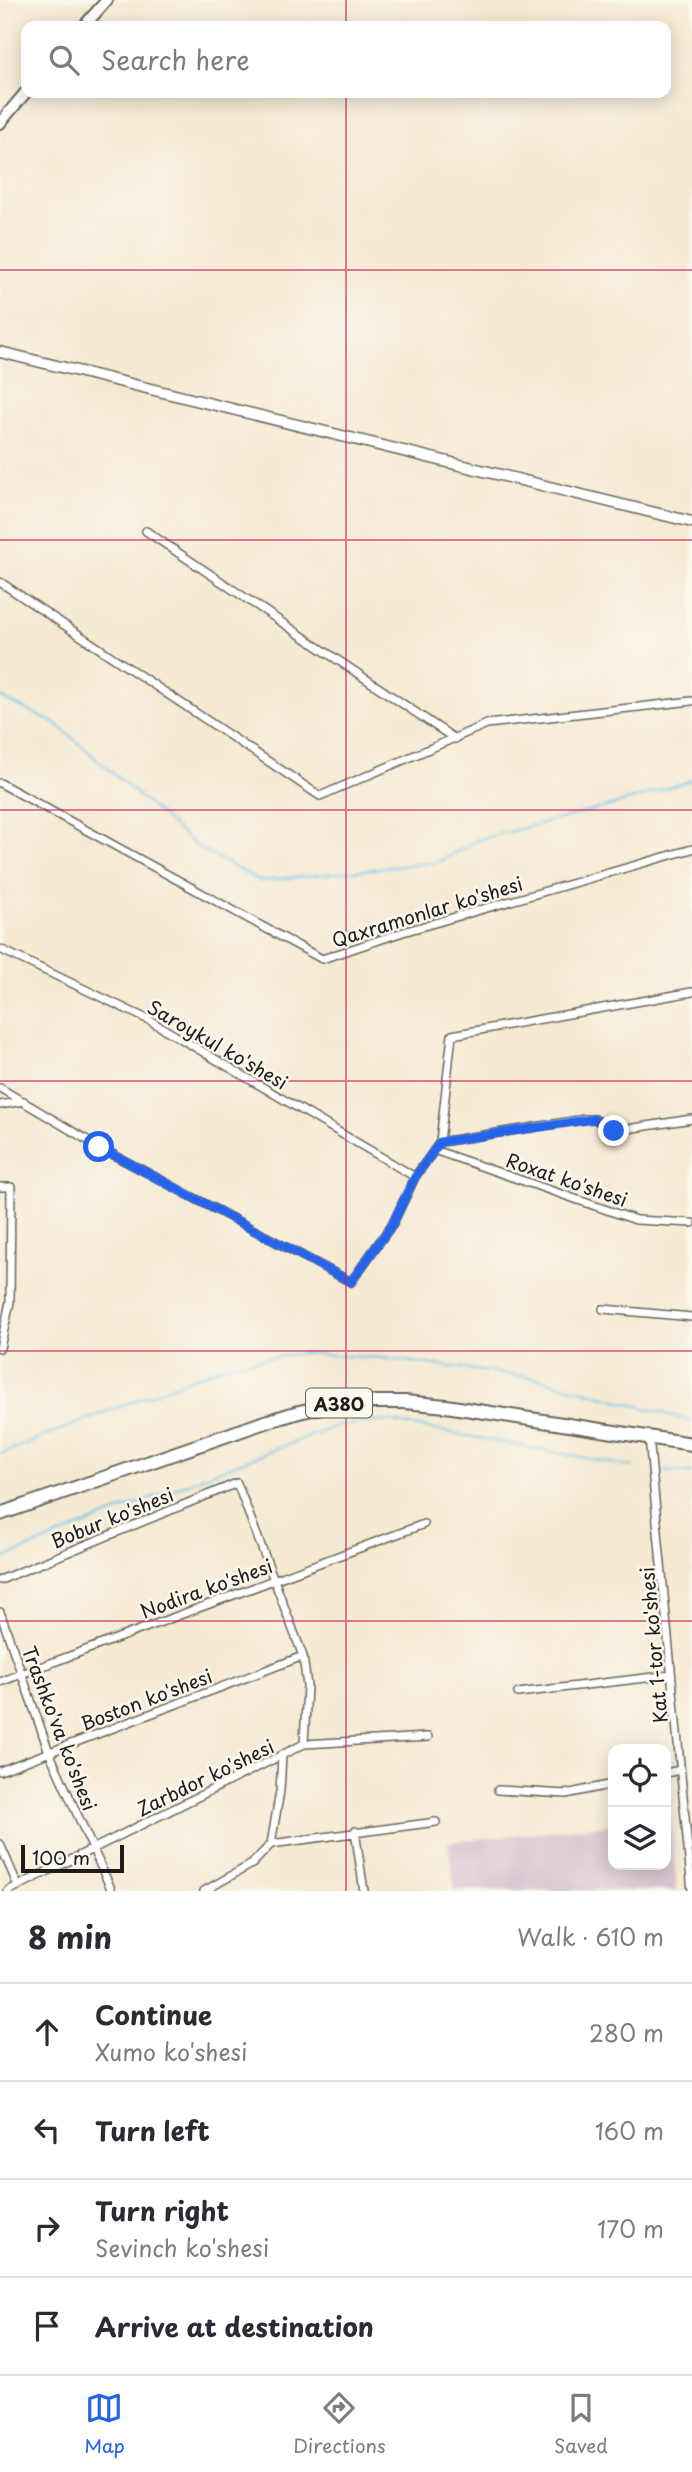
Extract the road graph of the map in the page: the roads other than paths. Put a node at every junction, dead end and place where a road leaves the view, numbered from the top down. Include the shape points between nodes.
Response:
1 (107, 0) edge
2 (88, 21) edge
3 (21, 98) edge
4 (0, 123) edge
5 (0, 352) edge
6 (692, 522) edge
7 (146, 531) dead end
8 (0, 582) edge
9 (692, 701) edge
10 (456, 739) junction
11 (0, 783) edge
12 (692, 849) edge
13 (0, 949) edge
14 (692, 992) edge
15 (0, 1088) edge
16 (25, 1101) junction
17 (0, 1105) edge
18 (692, 1119) edge
19 (440, 1142) junction
20 (434, 1150) junction
21 (415, 1177) junction
22 (0, 1187) edge
23 (692, 1223) edge
24 (603, 1309) dead end
25 (692, 1317) edge
26 (0, 1348) edge
27 (649, 1437) junction
28 (692, 1444) edge
29 (0, 1514) edge
30 (424, 1524) dead end
31 (0, 1580) edge
32 (274, 1580) junction
33 (0, 1612) edge
34 (303, 1656) junction
35 (22, 1674) junction
36 (671, 1675) junction
37 (0, 1682) edge
38 (518, 1693) dead end
39 (428, 1737) dead end
40 (304, 1744) junction
41 (49, 1752) junction
42 (282, 1756) junction
43 (680, 1770) junction
44 (0, 1771) edge
45 (671, 1772) edge
46 (608, 1785) edge
47 (498, 1790) dead end
48 (436, 1822) dead end
49 (355, 1831) junction
50 (0, 1844) edge
51 (271, 1844) junction
52 (92, 1850) junction
53 (18, 1886) junction
54 (8, 1891) edge
55 (112, 1891) edge
56 (204, 1891) edge
57 (364, 1891) edge
58 (692, 1891) edge

1 - 2 main road
3 - 4 main road
5 - 6 street
7 - 10 street
8 - 10 street via 320,796
9 - 10 street via 487,724
11 - 12 street, Qaxramonlar ko'shesi via 321,959
13 - 21 street, Saroykul ko'shesi via 149,1020
14 - 19 street via 452,1035
15 - 16 street
16 - 17 street
16 - 21 street via 99,1147 351,1282 393,1223
18 - 19 street via 614,1131 585,1119
19 - 20 street
20 - 21 street
20 - 23 street, Roxat ko'shesi via 636,1220
22 - 26 street via 11,1187 10,1302
24 - 25 street
27 - 28 highway, A380
27 - 29 highway, A380 via 446,1406 345,1402 265,1422
27 - 36 street, Kat 1-tor ko'shesi
30 - 32 street, Nodira ko'shesi
31 - 32 street, Bobur ko'shesi via 237,1483
32 - 34 street
32 - 35 street, Nodira ko'shesi
33 - 35 street, Trashko'va ko'shesi
34 - 40 street via 307,1686
34 - 41 street, Boston ko'shesi
35 - 37 street, Nodira ko'shesi
35 - 41 street, Trashko'va ko'shesi
36 - 38 street
36 - 43 street, Kat 1-tor ko'shesi
39 - 40 street, Zarbdor ko'shesi
40 - 42 street, Zarbdor ko'shesi
41 - 44 street, Boston ko'shesi
41 - 52 street, Trashko'va ko'shesi
42 - 51 street
42 - 52 street, Zarbdor ko'shesi
43 - 45 street
43 - 58 street, Kat 1-tor ko'shesi
46 - 47 street via 566,1794
48 - 49 street
49 - 51 street
49 - 57 street
50 - 53 street
51 - 56 street via 252,1864
52 - 53 street, Zarbdor ko'shesi
52 - 55 street, Trashko'va ko'shesi
53 - 54 street, Zarbdor ko'shesi

